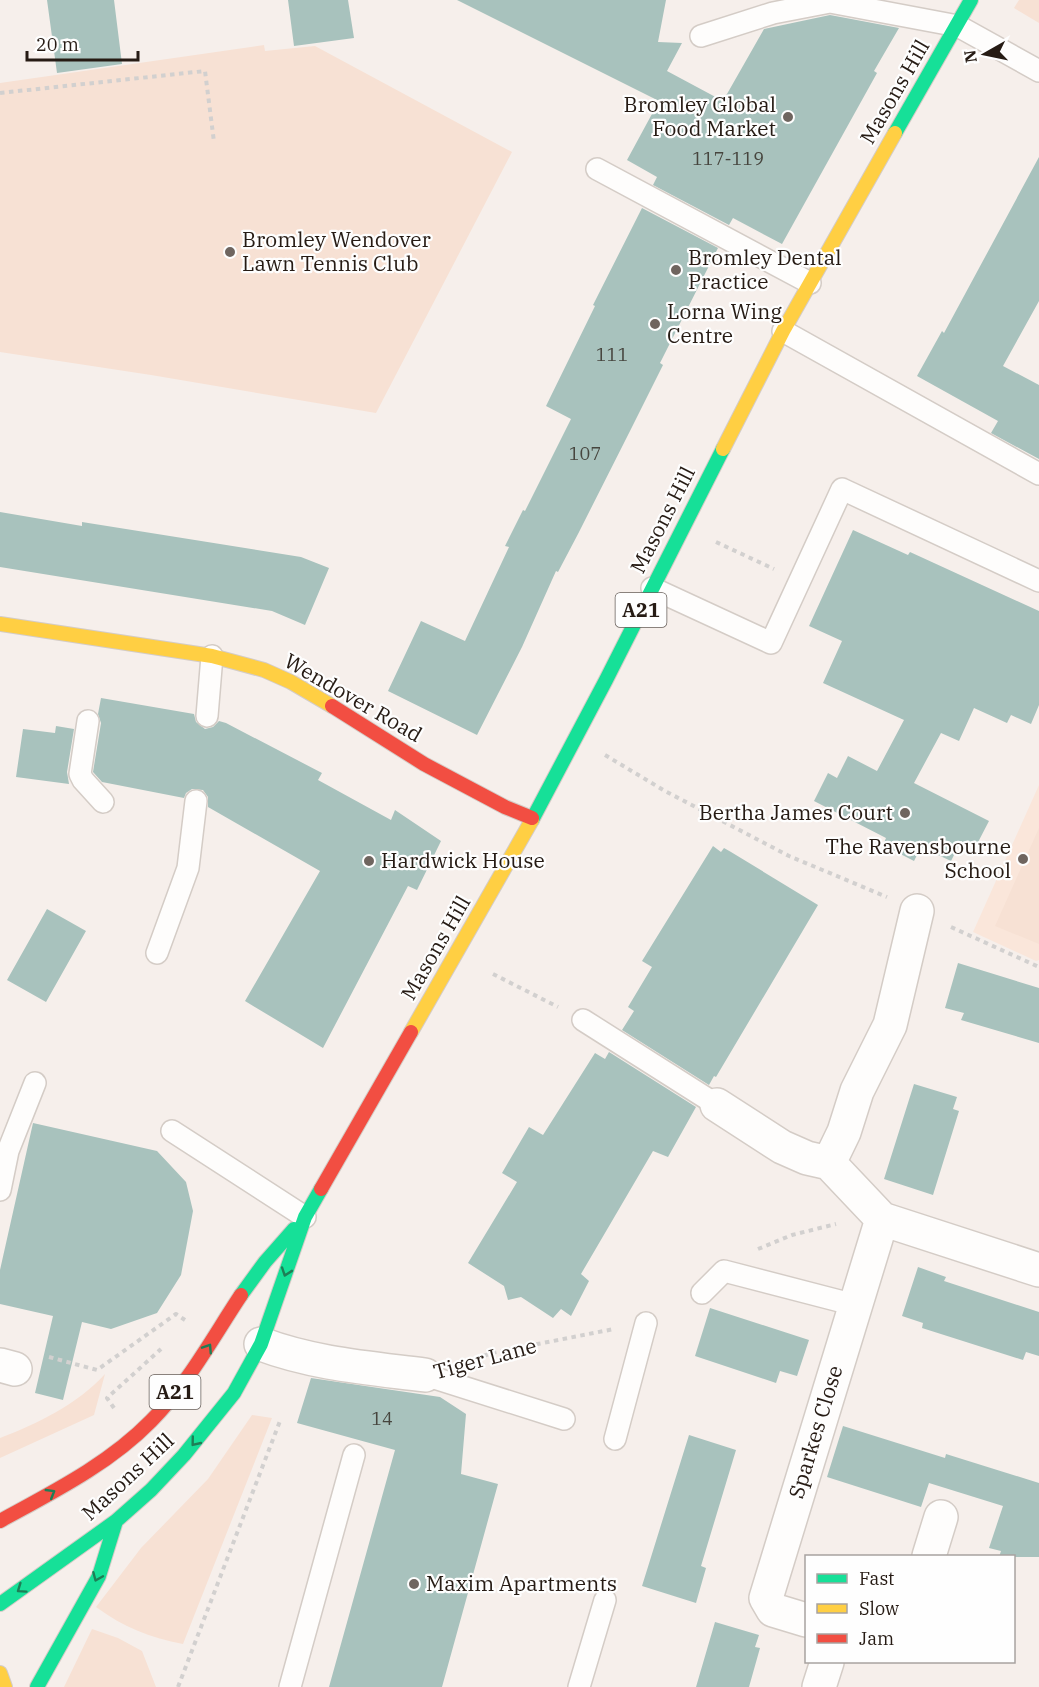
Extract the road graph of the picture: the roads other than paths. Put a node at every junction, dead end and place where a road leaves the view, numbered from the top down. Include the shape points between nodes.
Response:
1 (971, 0) edge
2 (958, 26) junction
3 (701, 36) dead end
4 (1039, 71) edge
5 (597, 169) dead end
6 (810, 284) junction
7 (783, 331) junction
8 (1039, 474) edge
9 (1039, 581) edge
10 (652, 588) junction
11 (0, 624) edge
12 (212, 656) junction
13 (207, 716) dead end
14 (88, 721) dead end
15 (196, 801) dead end
16 (104, 802) dead end
17 (532, 818) junction
18 (917, 911) road end
19 (157, 953) dead end
20 (583, 1020) road end
21 (35, 1083) dead end
22 (717, 1105) joint
23 (172, 1131) dead end
24 (829, 1162) junction
25 (0, 1190) edge
26 (305, 1217) junction
27 (882, 1219) junction
28 (1039, 1270) edge
29 (702, 1293) dead end
30 (855, 1305) junction
31 (646, 1323) road end
32 (261, 1344) junction
33 (425, 1375) joint
34 (564, 1419) dead end
35 (615, 1439) dead end
36 (354, 1455) dead end
37 (942, 1517) dead end
38 (0, 1521) edge
39 (116, 1521) junction
40 (930, 1555) edge
41 (605, 1600) dead end
42 (0, 1604) edge
43 (805, 1619) edge
44 (826, 1663) edge
45 (0, 1673) edge
46 (4, 1687) edge
47 (37, 1687) edge
48 (290, 1687) edge
49 (579, 1687) edge
50 (819, 1687) edge

1 - 2 main road, Masons Hill / A21
2 - 3 lane via 830,2 773,13
2 - 4 lane
2 - 6 main road, Masons Hill / A21
5 - 6 lane
6 - 7 main road, Masons Hill / A21
7 - 8 lane
7 - 10 main road, Masons Hill / A21
9 - 10 lane via 842,489 771,643
10 - 17 main road, Masons Hill / A21
11 - 12 main road, Wendover Road
12 - 13 lane
12 - 17 main road, Wendover Road via 291,681 424,764
14 - 16 lane via 80,774
15 - 19 lane via 188,868
17 - 26 main road, Masons Hill / A21
18 - 24 street via 890,1025 856,1091 844,1132
20 - 22 lane
21 - 25 lane via 8,1151
22 - 24 street via 782,1147
23 - 26 lane
24 - 27 street
26 -> 32 main road, Masons Hill / A21
38 -> 26 main road, Masons Hill / A21 via 92,1468 152,1420 192,1372 261,1267
27 - 28 street
27 - 30 street, Sparkes Close
29 - 30 lane via 724,1271
30 - 43 street, Sparkes Close via 766,1598 773,1610
31 - 35 lane
32 - 33 street, Tiger Lane via 332,1364
32 -> 39 main road, Masons Hill / A21 via 234,1393 184,1455
33 - 34 lane
36 - 48 lane
37 - 40 street
39 -> 42 main road, Masons Hill / A21
39 -> 47 main road via 99,1576
41 - 49 lane
44 - 50 street
45 - 46 main road

